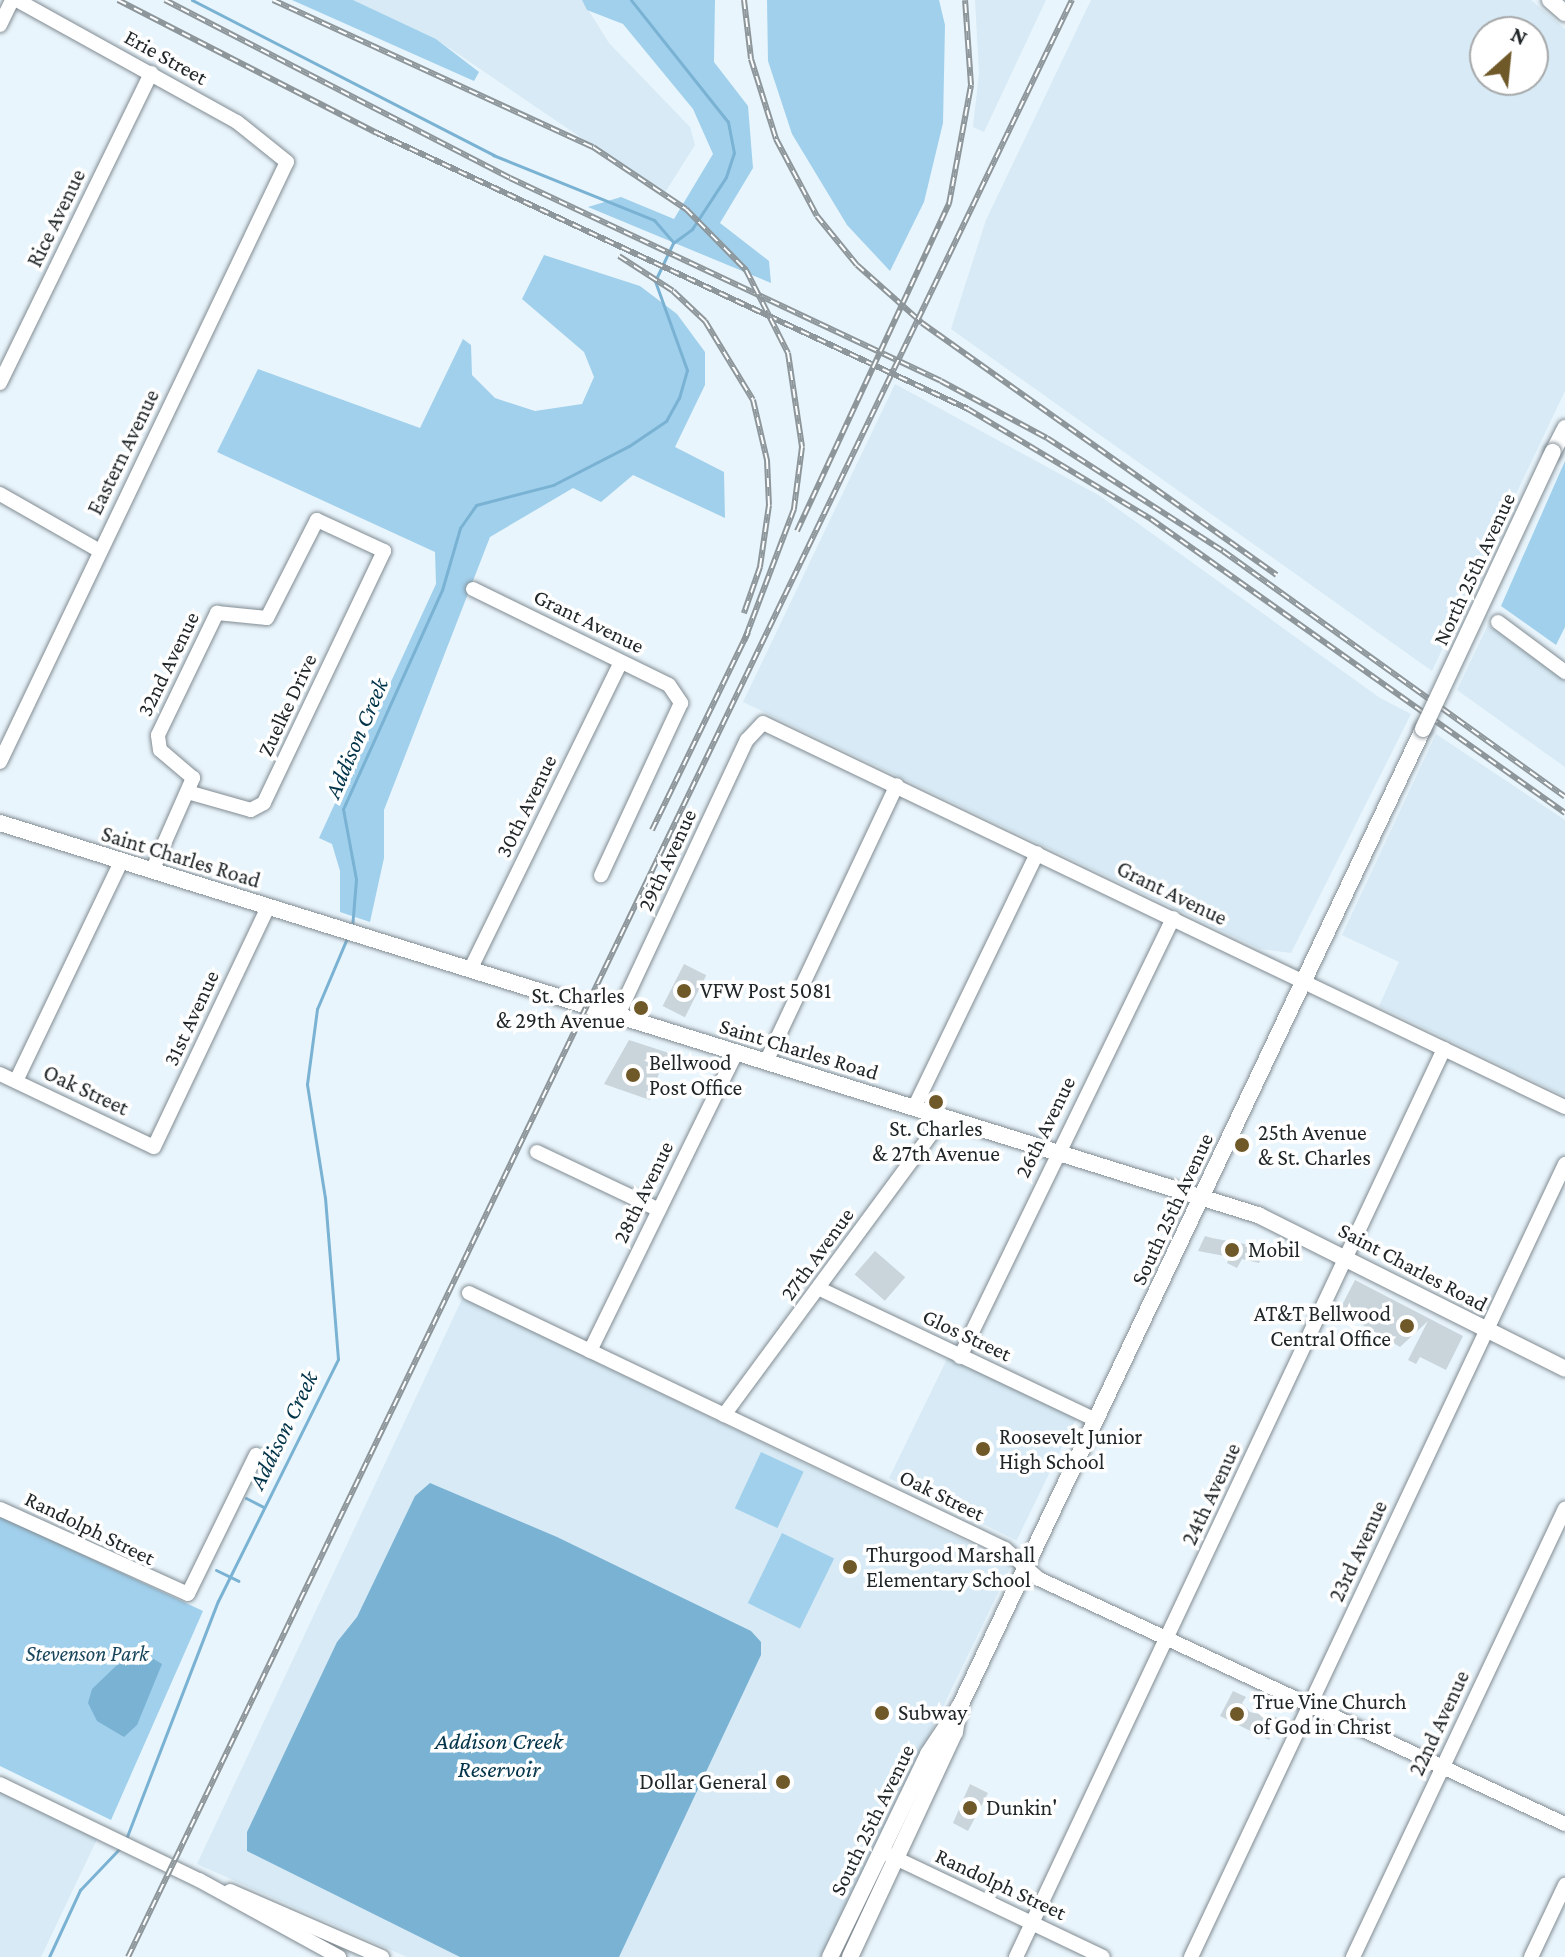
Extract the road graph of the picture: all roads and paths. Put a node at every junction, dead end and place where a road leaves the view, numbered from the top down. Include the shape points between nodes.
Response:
1 (14, 0) edge
2 (1550, 0) edge
3 (1565, 13) edge
4 (0, 25) edge
5 (151, 73) junction
6 (287, 162) joint
7 (0, 383) edge
8 (1565, 428) edge
9 (0, 494) edge
10 (317, 520) joint
11 (100, 551) junction
12 (473, 589) dead end
13 (1498, 622) dead end
14 (621, 662) junction
15 (1565, 672) edge
16 (758, 723) joint
17 (1423, 729) joint
18 (0, 762) edge
19 (897, 785) junction
20 (188, 792) junction
21 (0, 823) edge
22 (1037, 853) junction
23 (121, 862) junction
24 (152, 871) junction
25 (601, 875) dead end
26 (268, 907) junction
27 (1173, 918) junction
28 (470, 970) junction
29 (1304, 981) junction
30 (617, 1017) junction
31 (1444, 1049) junction
32 (736, 1053) junction
33 (766, 1062) junction
34 (0, 1074) edge
35 (16, 1081) junction
36 (1565, 1107) edge
37 (914, 1108) junction
38 (944, 1117) junction
39 (154, 1147) joint
40 (1057, 1151) junction
41 (537, 1152) dead end
42 (1565, 1164) edge
43 (1201, 1198) junction
44 (659, 1210) junction
45 (1348, 1257) junction
46 (820, 1289) junction
47 (469, 1293) dead end
48 (1487, 1330) junction
49 (590, 1351) junction
50 (960, 1357) junction
51 (1565, 1369) edge
52 (724, 1415) junction
53 (1096, 1420) junction
54 (256, 1455) dead end
55 (0, 1509) edge
56 (1565, 1509) edge
57 (1026, 1567) junction
58 (1167, 1638) junction
59 (1310, 1705) junction
60 (1443, 1767) junction
61 (0, 1784) edge
62 (1565, 1824) edge
63 (888, 1855) junction
64 (199, 1880) junction
65 (1565, 1885) edge
66 (1032, 1923) junction
67 (840, 1937) junction
68 (853, 1951) edge
69 (360, 1952) edge
70 (339, 1957) edge
71 (382, 1957) edge
72 (830, 1957) edge
73 (1016, 1957) edge
74 (1103, 1957) edge
75 (1191, 1957) edge
76 (1353, 1957) edge
77 (1531, 1957) edge

1 - 4 street
1 - 5 street, Erie Street
2 - 3 main road
5 - 6 street, Erie Street via 237,122
5 - 7 street, Rice Avenue
6 - 11 street, Eastern Avenue
8 - 17 main road, North 25th Avenue, bridge
9 - 11 street
10 - 20 street, 32nd Avenue via 267,618 257,621 227,610 213,618 158,735 160,750 192,774
10 - 20 street, Zuelke Drive via 384,551 264,803 244,809
11 - 18 street, Eastern Avenue
12 - 14 street, Grant Avenue
13 - 15 street
14 - 25 street, Grant Avenue via 669,685 681,703
14 - 28 street, 30th Avenue
16 - 19 street, Grant Avenue
16 - 30 street, 29th Avenue
17 - 29 main road, South 25th Avenue
19 - 22 street, Grant Avenue
19 - 33 street
20 - 24 street
21 - 23 main road, Saint Charles Road
22 - 27 street, Grant Avenue
22 - 37 street
23 - 24 main road, Saint Charles Road
23 - 35 street
24 - 26 main road, Saint Charles Road
26 - 28 main road, Saint Charles Road
26 - 39 street, 31st Avenue
27 - 29 street, Grant Avenue
27 - 40 street, 26th Avenue
28 - 30 main road, Saint Charles Road
29 - 31 street, Grant Avenue
29 - 43 main road, South 25th Avenue
30 - 32 main road, Saint Charles Road
31 - 36 street, Grant Avenue
31 - 45 street, 24th Avenue
32 - 33 main road, Saint Charles Road
32 - 44 street, 28th Avenue
33 - 37 main road, Saint Charles Road
34 - 35 street, Oak Street
35 - 39 street, Oak Street
37 - 38 main road, Saint Charles Road
38 - 40 main road, Saint Charles Road
38 - 46 street, 27th Avenue
40 - 43 main road, Saint Charles Road
40 - 50 street, 26th Avenue
41 - 44 street
42 - 48 street, 23rd Avenue
43 - 45 main road, Saint Charles Road via 1291,1228
43 - 53 main road, South 25th Avenue
44 - 49 street, 28th Avenue
45 - 48 main road, Saint Charles Road
45 - 58 street, 24th Avenue
46 - 50 street, Glos Street
46 - 52 street, 27th Avenue
47 - 49 street, Oak Street
48 - 51 main road, Saint Charles Road
48 - 59 street, 23rd Avenue
49 - 52 street, Oak Street
50 - 53 street, Glos Street
52 - 57 street, Oak Street via 1005,1549
53 - 57 main road, South 25th Avenue
54 - 55 street, Randolph Street via 193,1589 179,1594
56 - 60 street, 22nd Avenue
57 - 58 street, Oak Street
57 - 63 main road, South 25th Avenue via 960,1706 944,1724
58 - 59 street, Oak Street
58 - 66 street, 24th Avenue
59 - 60 street, Oak Street
59 - 75 street, 23rd Avenue
60 - 62 street, Oak Street
60 - 76 street, 22nd Avenue
61 - 64 street
63 - 66 street, Randolph Street
63 - 67 main road, South 25th Avenue
63 - 68 main road, South 25th Avenue
64 - 69 street
64 - 70 street
65 - 77 street
66 - 73 street, 24th Avenue
66 - 74 street, Randolph Street
67 - 68 main road
67 - 72 main road, South 25th Avenue
69 - 71 street

